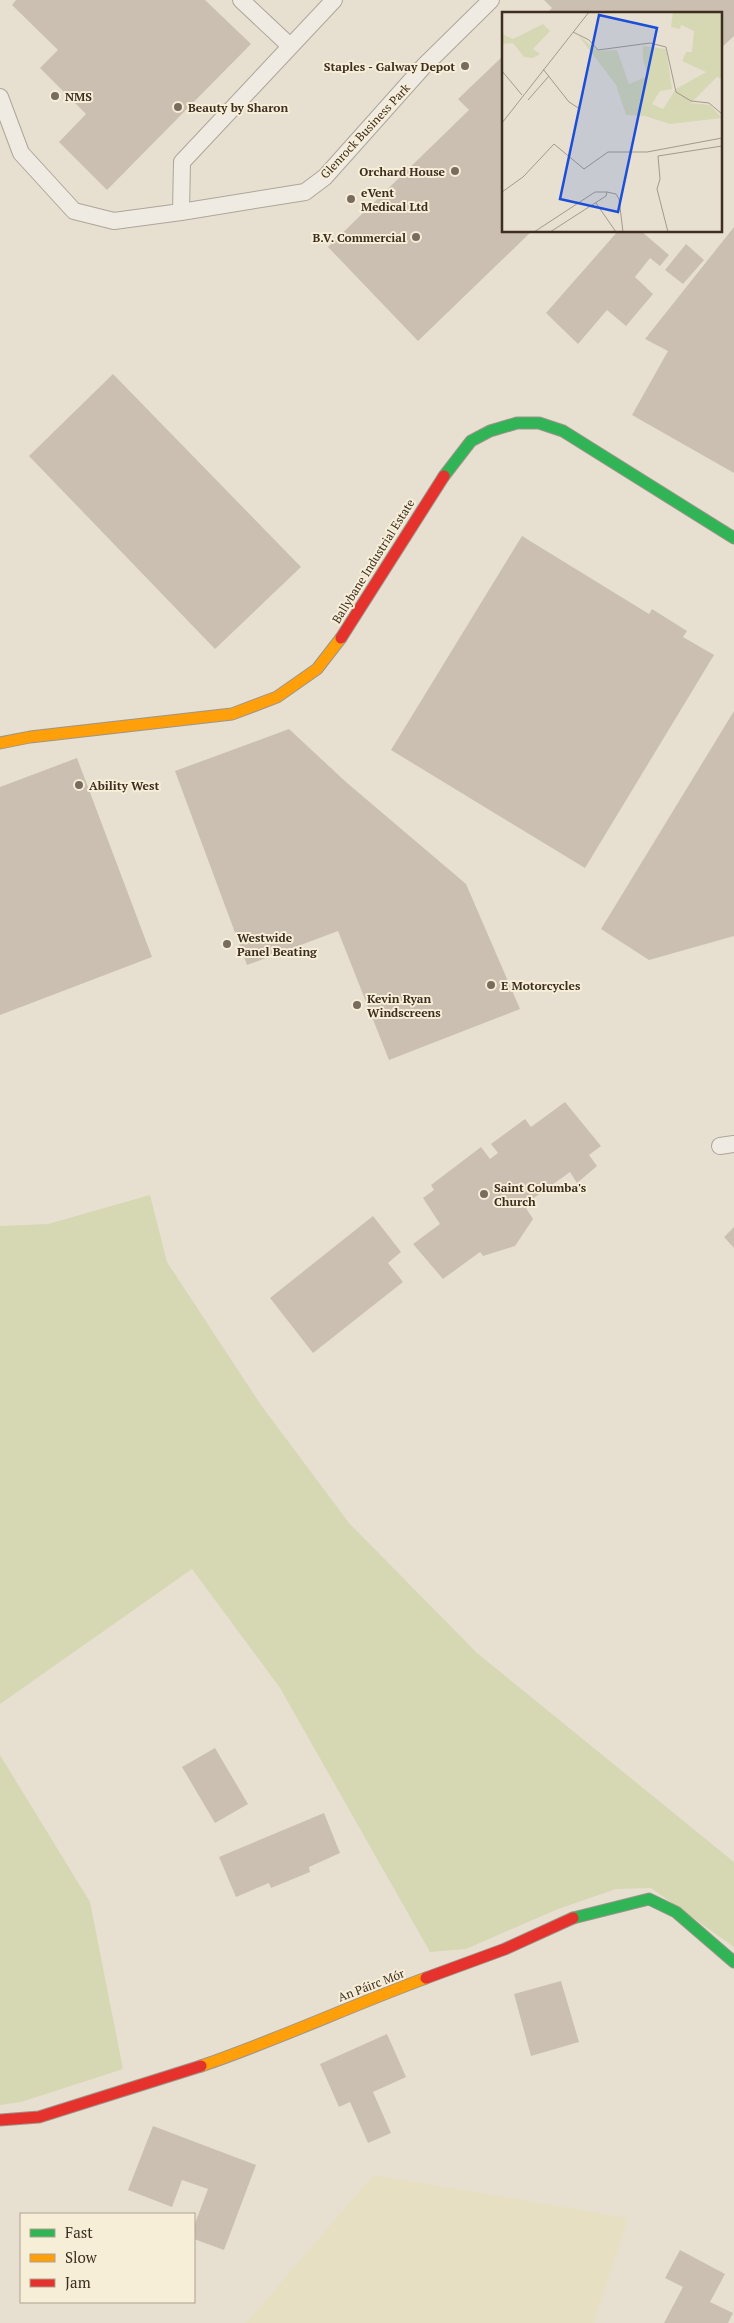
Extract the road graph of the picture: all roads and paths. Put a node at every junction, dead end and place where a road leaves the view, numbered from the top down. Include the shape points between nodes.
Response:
1 (241, 0) edge
2 (334, 0) edge
3 (492, 0) edge
4 (290, 46) junction
5 (0, 96) edge
6 (181, 212) junction
7 (734, 538) edge
8 (0, 743) edge
9 (734, 1962) edge
10 (0, 2120) edge

1 - 4 lane
2 - 4 lane
3 - 6 lane, Glenrock Business Park via 424,66 325,177 305,192
4 - 6 lane via 182,162
5 - 6 lane, Glenrock Business Park via 21,153 74,211 114,220
7 - 8 street, Ballybane Industrial Estate via 563,431 539,423 516,423 490,431 471,442 446,472 352,623 317,669 277,697 232,714
9 - 10 street, An Páirc Mór via 676,1912 649,1900 578,1916 505,1949 367,2000 263,2045 39,2117

